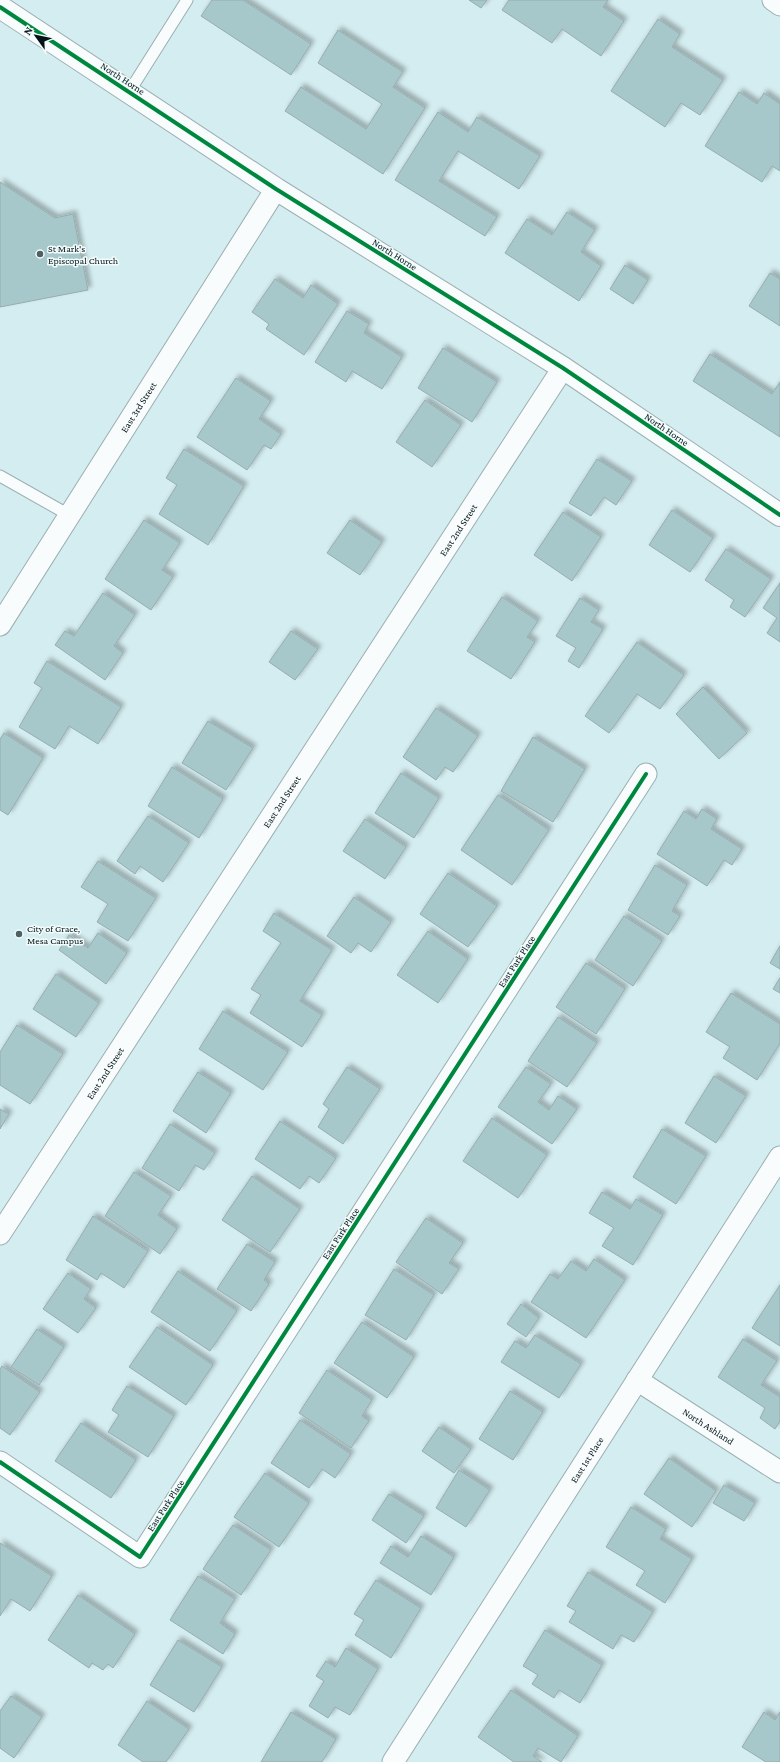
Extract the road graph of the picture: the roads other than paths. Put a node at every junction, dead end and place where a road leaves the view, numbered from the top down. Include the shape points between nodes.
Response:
1 (187, 0) edge
2 (773, 0) edge
3 (780, 5) edge
4 (0, 7) edge
5 (128, 92) junction
6 (276, 189) junction
7 (563, 368) junction
8 (0, 476) edge
9 (69, 515) junction
10 (780, 515) edge
11 (0, 625) edge
12 (646, 774) dead end
13 (780, 1156) edge
14 (0, 1234) edge
15 (637, 1380) junction
16 (0, 1462) edge
17 (780, 1472) edge
18 (393, 1762) edge

1 - 5 lane
2 - 3 street
4 - 5 street, North Horne
5 - 6 street, North Horne
6 - 7 street, North Horne
6 - 9 street, East 3rd Street
7 - 10 street, North Horne
7 - 14 street, East 2nd Street
8 - 9 lane
9 - 11 street, East 3rd Street
12 - 16 street, East Park Place via 140,1557
13 - 15 street, East 1st Place
15 - 17 street, North Ashland
15 - 18 street, East 1st Place

